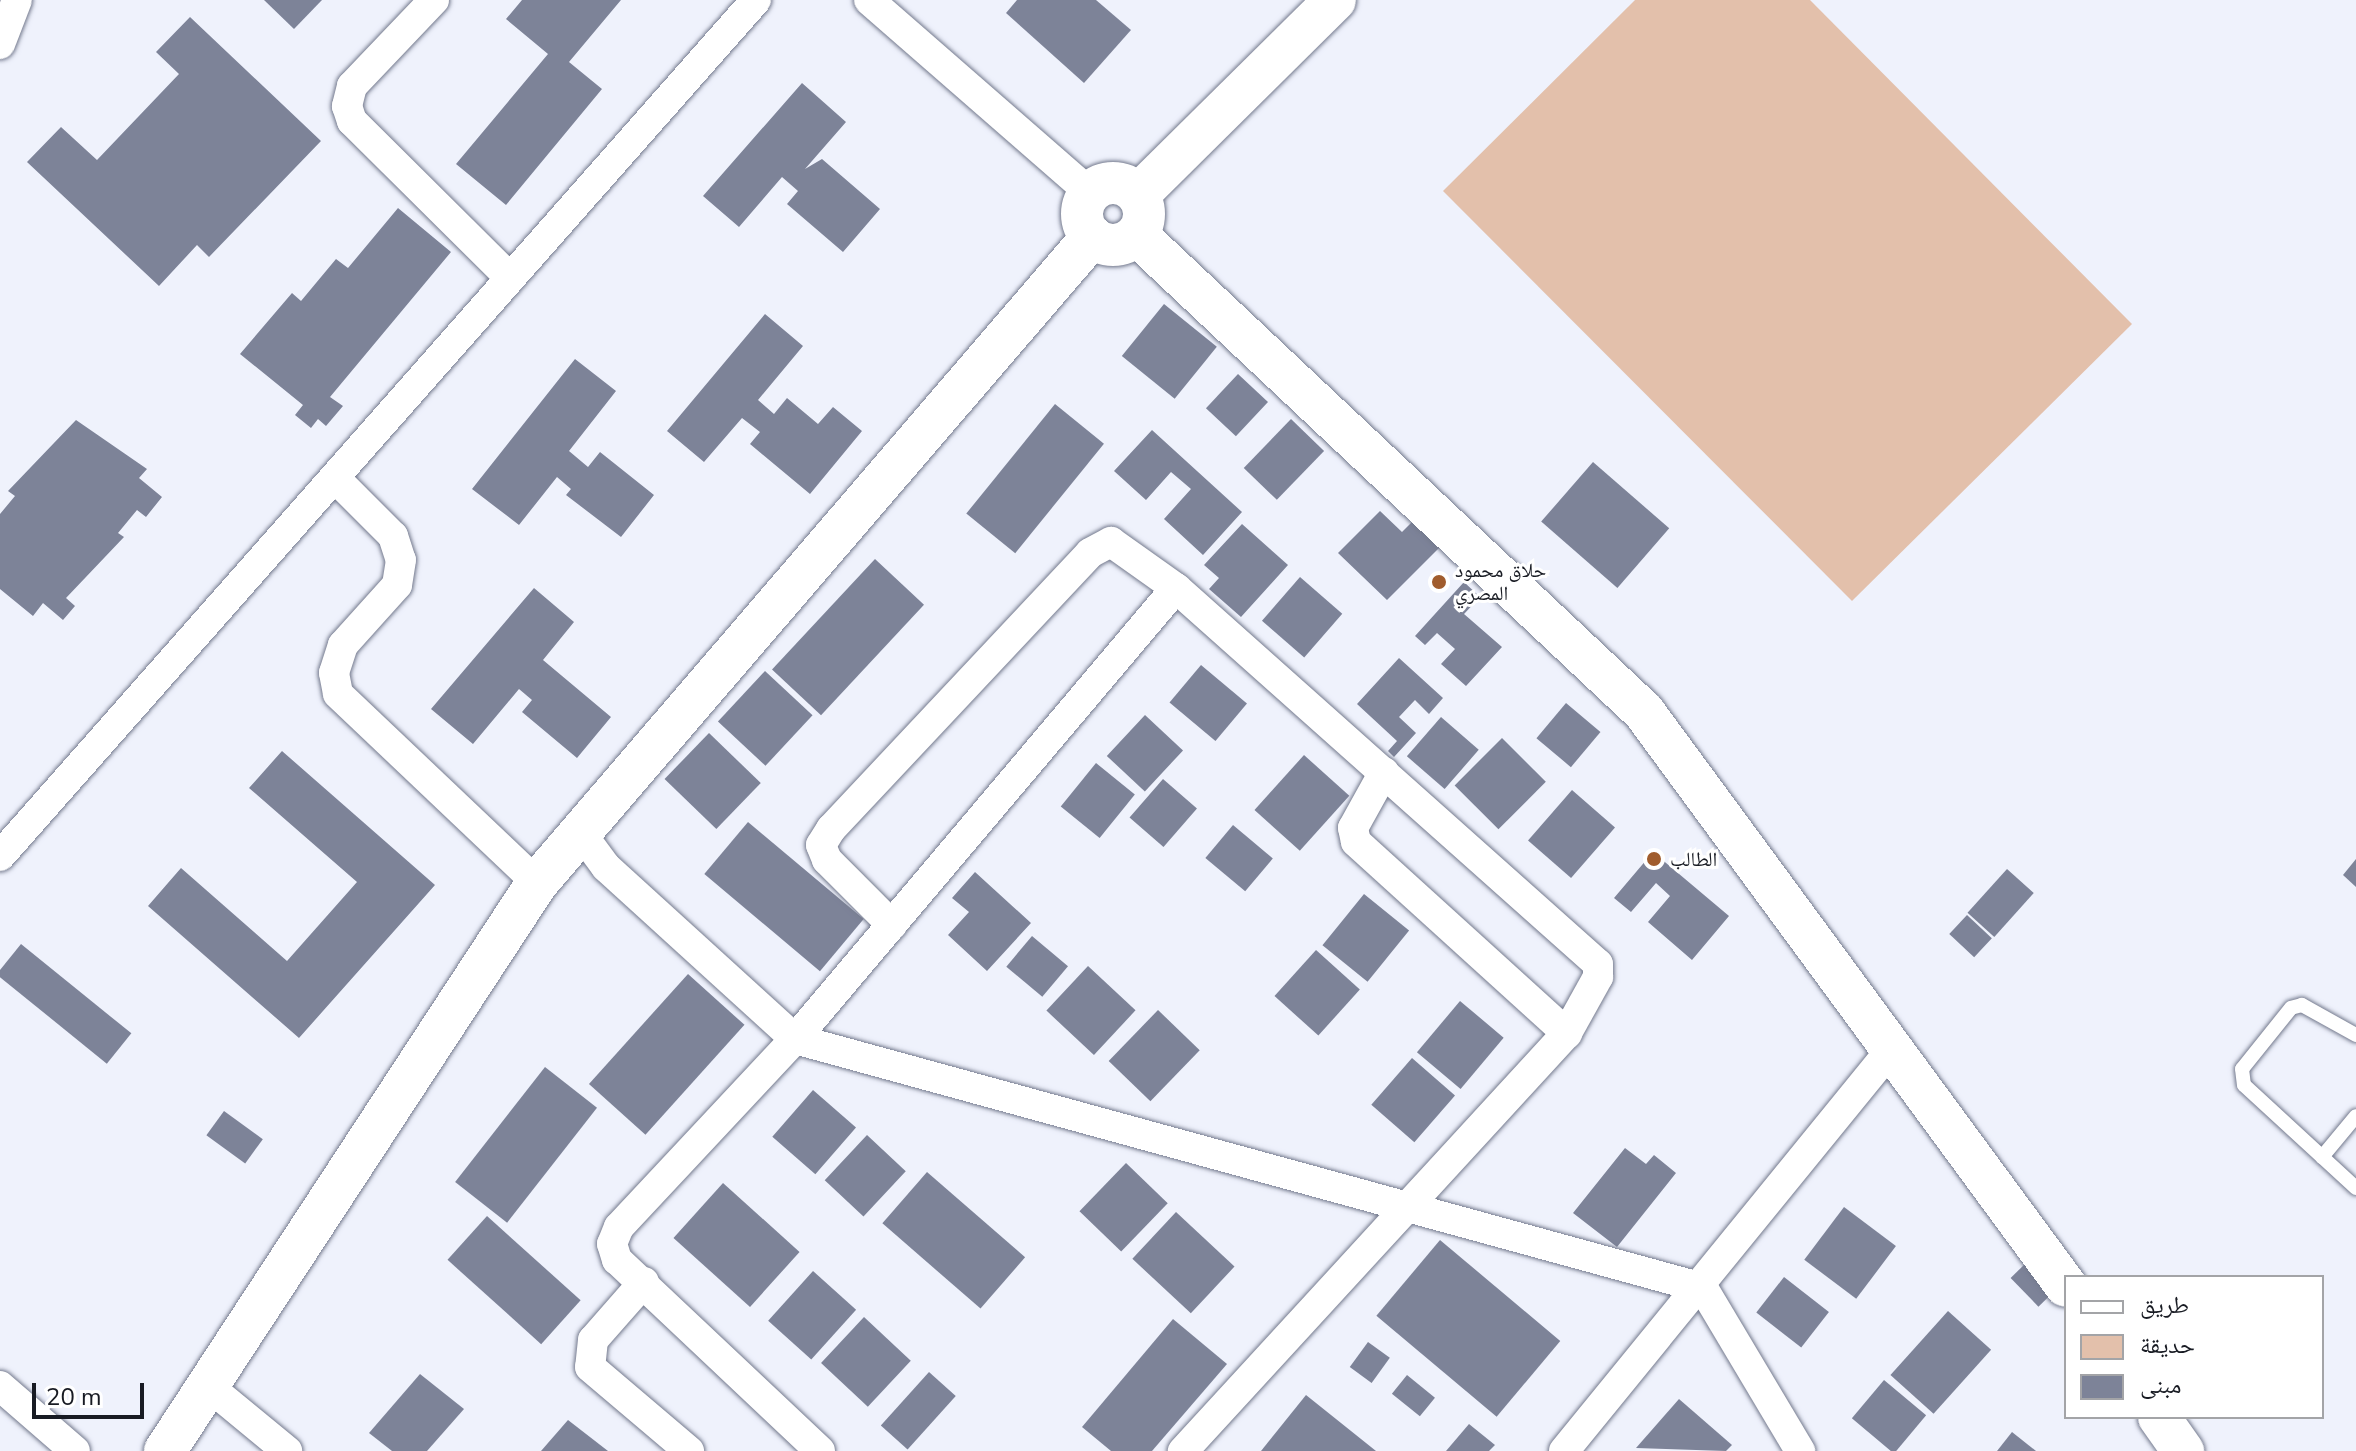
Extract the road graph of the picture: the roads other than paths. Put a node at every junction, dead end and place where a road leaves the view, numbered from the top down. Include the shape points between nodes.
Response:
1 (17, 0) edge
2 (434, 0) edge
3 (756, 0) edge
4 (869, 0) edge
5 (1335, 0) edge
6 (0, 44) edge
7 (1090, 193) junction
8 (1138, 215) junction
9 (1092, 237) junction
10 (510, 278) junction
11 (335, 478) junction
12 (1176, 588) junction
13 (1384, 772) junction
14 (578, 829) junction
15 (0, 856) edge
16 (537, 883) junction
17 (892, 925) junction
18 (1567, 1033) junction
19 (2356, 1035) edge
20 (795, 1039) junction
21 (1894, 1046) junction
22 (2356, 1116) edge
23 (2322, 1157) junction
24 (2356, 1188) edge
25 (1405, 1212) junction
26 (644, 1282) junction
27 (2064, 1283) edge
28 (1703, 1288) junction
29 (207, 1385) junction
30 (0, 1386) edge
31 (2160, 1419) edge
32 (75, 1451) edge
33 (165, 1451) edge
34 (287, 1451) edge
35 (689, 1451) edge
36 (820, 1451) edge
37 (1183, 1451) edge
38 (1564, 1451) edge
39 (1800, 1451) edge
40 (2183, 1451) edge

1 - 6 street
2 - 10 street via 352,86 347,106 352,121
3 - 10 street
4 - 7 street
5 - 8 street
7 - 8 street via 1118,183
7 - 9 street via 1081,210
8 - 9 street via 1120,245
8 - 21 street via 1644,712
9 - 14 street
10 - 11 street
11 - 15 street
11 - 16 street via 393,536 401,560 397,585 343,645 334,673 338,694
12 - 13 street
12 - 17 street
12 - 17 street via 1111,542 1090,553 831,829 821,845 827,860
13 - 18 street via 1353,828 1356,842
13 - 18 street via 1598,964
14 - 16 street
14 - 20 street via 606,867
16 - 29 street
17 - 20 street
18 - 25 street
19 - 23 lane via 2302,1005 2291,1008 2242,1069 2244,1085
20 - 25 street
20 - 26 street via 619,1227 612,1244 617,1260
21 - 27 street
21 - 28 street
22 - 23 lane
23 - 24 lane
25 - 28 street
25 - 37 street
26 - 35 street via 586,1352 590,1367
26 - 36 street
28 - 38 street
28 - 39 street
29 - 33 street
29 - 34 street
30 - 32 street
31 - 40 street

